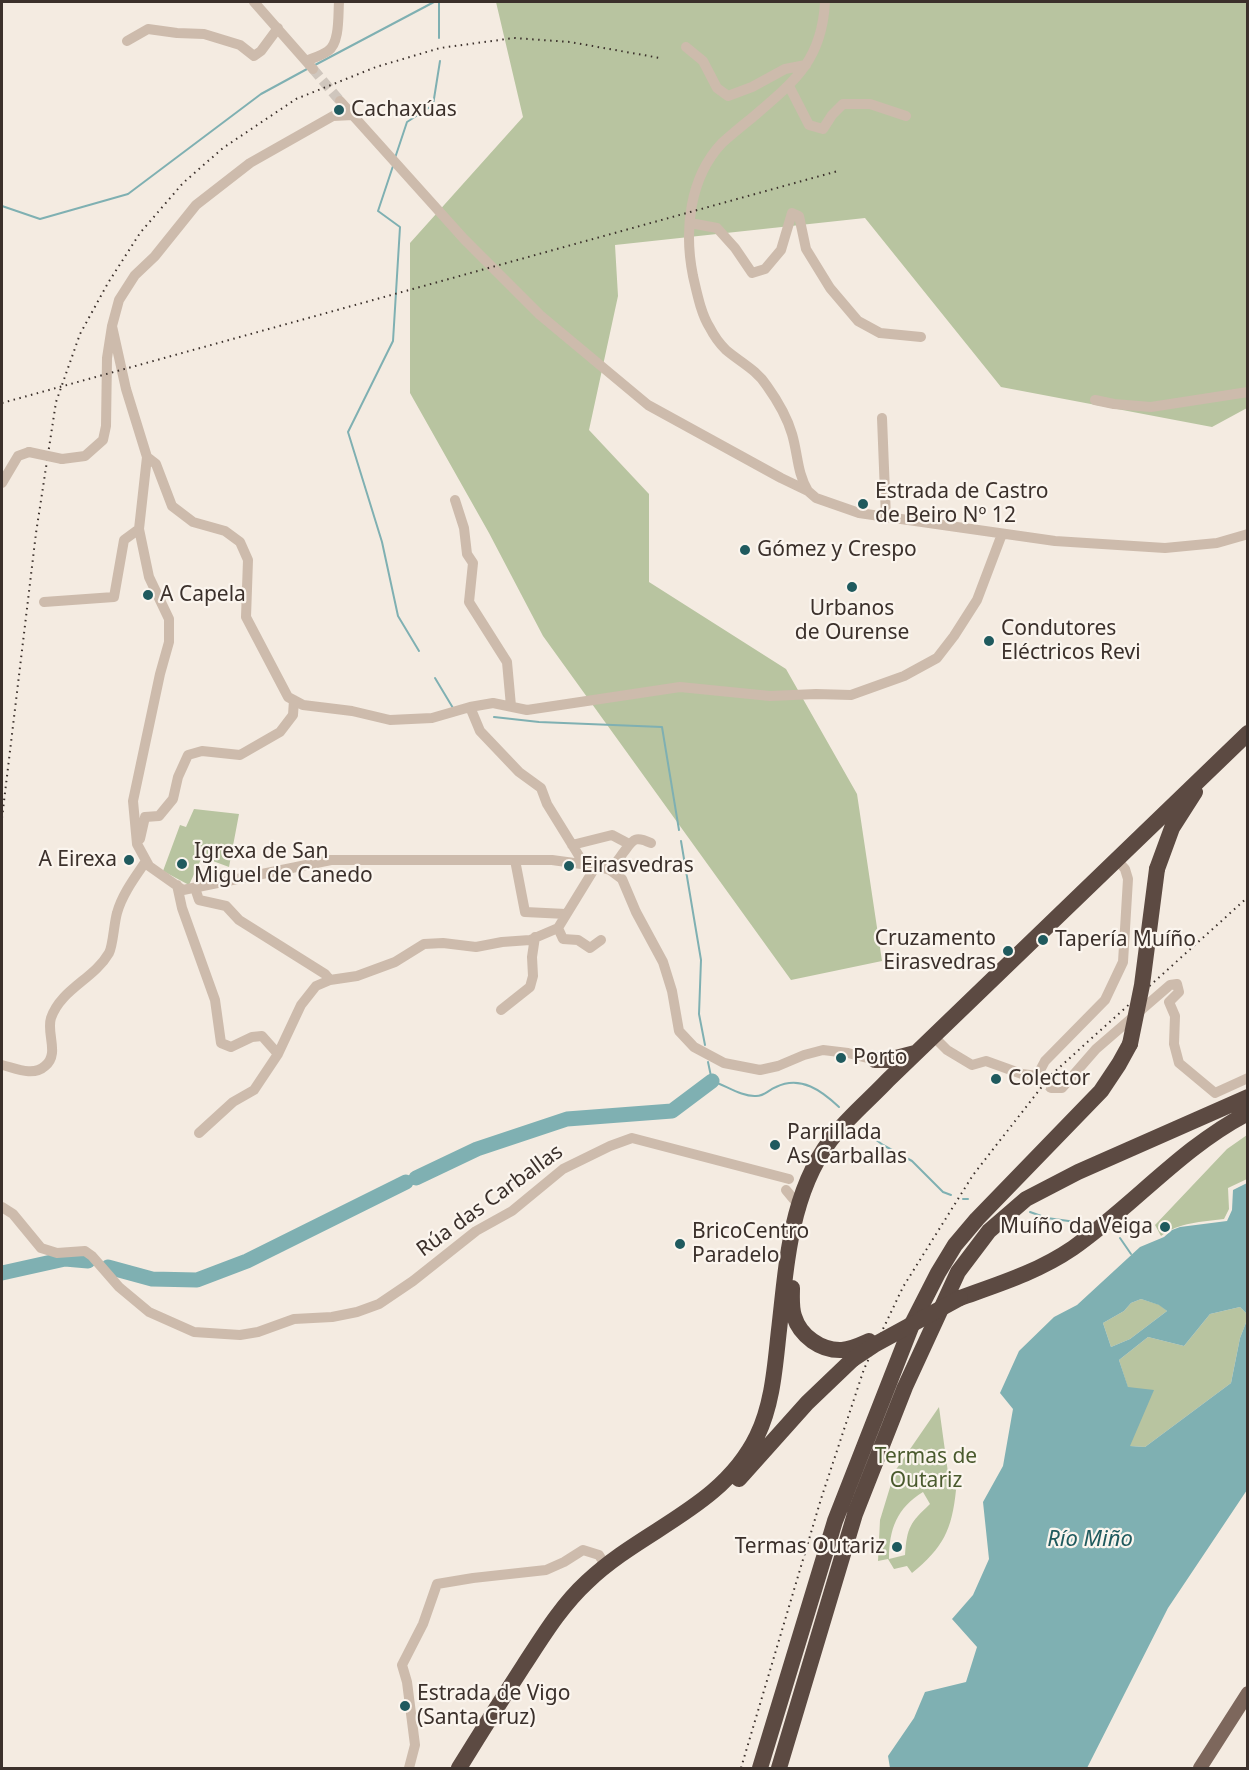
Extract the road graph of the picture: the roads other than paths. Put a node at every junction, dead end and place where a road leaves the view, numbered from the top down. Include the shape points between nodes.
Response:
1 (254, 2) edge
2 (339, 2) edge
3 (825, 2) edge
4 (278, 28) junction
5 (127, 41) dead end
6 (686, 47) dead end
7 (806, 65) junction
8 (789, 86) junction
9 (340, 101) tunnel mouth
10 (353, 115) junction
11 (906, 116) dead end
12 (690, 224) junction
13 (112, 326) junction
14 (921, 337) dead end
15 (1248, 392) edge
16 (1095, 400) dead end
17 (882, 418) dead end
18 (147, 457) junction
19 (2, 483) edge
20 (808, 491) junction
21 (455, 500) dead end
22 (886, 518) junction
23 (139, 530) junction
24 (1002, 534) junction
25 (1248, 534) edge
26 (44, 602) dead end
27 (294, 700) junction
28 (512, 706) junction
29 (470, 707) junction
30 (1248, 733) edge
31 (1226, 754) junction
32 (651, 843) dead end
33 (629, 844) junction
34 (573, 845) junction
35 (138, 846) junction
36 (515, 860) junction
37 (1117, 860) junction
38 (146, 861) junction
39 (590, 865) junction
40 (610, 870) junction
41 (177, 885) junction
42 (195, 888) junction
43 (566, 914) junction
44 (558, 928) junction
45 (535, 937) junction
46 (601, 940) dead end
47 (330, 980) junction
48 (501, 1010) dead end
49 (934, 1037) junction
50 (918, 1051) junction
51 (278, 1054) junction
52 (875, 1060) junction
53 (2, 1065) edge
54 (1248, 1078) edge
55 (888, 1080) junction
56 (1051, 1088) dead end
57 (1248, 1097) edge
58 (1248, 1113) edge
59 (199, 1133) dead end
60 (2, 1207) edge
61 (801, 1209) junction
62 (960, 1298) junction
63 (605, 1565) junction
64 (1248, 1693) edge
65 (409, 1768) edge
66 (459, 1768) edge
67 (469, 1768) edge
68 (760, 1768) edge
69 (779, 1768) edge
70 (1200, 1768) edge

1 - 4 street
2 - 4 street via 332,48 309,65
3 - 7 street via 818,42
4 - 5 street via 254,56 240,45 204,34 148,29
6 - 7 street via 703,61 717,88 728,96 785,69
7 - 8 street
8 - 11 street via 809,126 823,129 843,104 870,104
8 - 12 street via 722,144 709,162 695,192
9 - 10 street
10 - 13 street via 333,116 293,137 250,163 196,205 135,275 119,300
10 - 20 street via 464,239 540,315 648,405
12 - 14 street via 717,228 752,273 765,269 781,250 792,213 799,216 806,249 858,321 880,333
12 - 20 street via 690,259 708,326 725,349 767,384 790,428
13 - 18 street
13 - 19 street, bridge via 103,440 85,456 62,459 29,452 18,456
15 - 16 street via 1151,407
17 - 22 street
18 - 23 street
18 - 27 street via 156,464 172,506 193,522 225,531 240,542 248,560 246,617 288,697
20 - 22 street via 816,498 859,513
21 - 28 street via 467,554 473,563 469,602 507,662
22 - 24 street
23 - 26 street via 124,540 114,597
23 - 35 street via 149,577 170,619 169,642 133,801
24 - 25 street via 1165,548 1217,543
24 - 28 street via 977,600 937,658 904,676 851,695 770,696 681,687 527,710
27 - 29 street via 303,705 390,720 432,718
27 - 35 street via 293,715 280,732 240,755 202,751 188,755 173,799 159,816 145,818
28 - 29 street via 493,703
29 - 34 street via 480,731 519,772 541,788
30 - 31 highway
31 - 37 highway
31 - 68 highway, bridge via 1172,828 1157,869 1130,1044 1101,1091 955,1245 913,1322 834,1521
32 - 33 street via 641,838
33 - 34 street via 612,835
33 - 40 street
34 - 39 street
35 - 38 street
36 - 39 street
36 - 42 street via 331,860
36 - 43 street via 525,912
37 - 49 highway
37 - 49 street via 1128,879 1123,962 1105,1000 1045,1061 1036,1076 986,1061 972,1065
38 - 41 street
38 - 53 street via 117,910 110,952 57,1006 50,1021 52,1055 48,1065 30,1072
39 - 40 street
39 - 43 street
40 - 52 street via 622,879 663,962 679,1031 694,1047 724,1062 760,1070 823,1050
41 - 42 street via 183,890
41 - 51 street via 215,1000 221,1043 231,1047 262,1036
42 - 47 street via 199,900 226,906 240,920
43 - 44 street
44 - 45 street
44 - 46 street via 563,939 578,940 590,948
45 - 47 street via 476,947 424,944 395,962 357,976
45 - 48 street via 530,987
47 - 51 street via 316,986 301,1005
49 - 50 highway
50 - 52 highway
50 - 55 highway
51 - 59 street via 254,1090 233,1102
52 - 55 highway via 886,1068
54 - 56 street via 1215,1093 1179,1063 1174,1044 1175,1016 1169,1002 1179,992 1177,984 1170,985 1096,1049 1062,1088
55 - 61 highway via 836,1133 811,1174
57 - 69 highway via 1026,1199 989,1231 958,1272 904,1387 855,1514
58 - 62 highway via 1170,1168 1074,1248 1020,1277
60 - 61 street, Rúa das Carballas via 13,1214 41,1248 57,1253 85,1251 92,1256 148,1312 194,1332 240,1335 289,1321 357,1312 379,1304 476,1231 512,1211 563,1169 632,1138 787,1185 791,1198
61 - 62 highway, bridge via 792,1305 797,1323 807,1337 827,1348 849,1349
61 - 63 highway via 787,1258 773,1382 758,1435 741,1464 721,1486
62 - 67 highway, bridge via 853,1359 713,1503 600,1579 573,1605 541,1648
63 - 65 street via 599,1555 583,1550 546,1570 437,1584 423,1624 402,1665 415,1745
63 - 66 highway via 551,1622
64 - 70 main road

